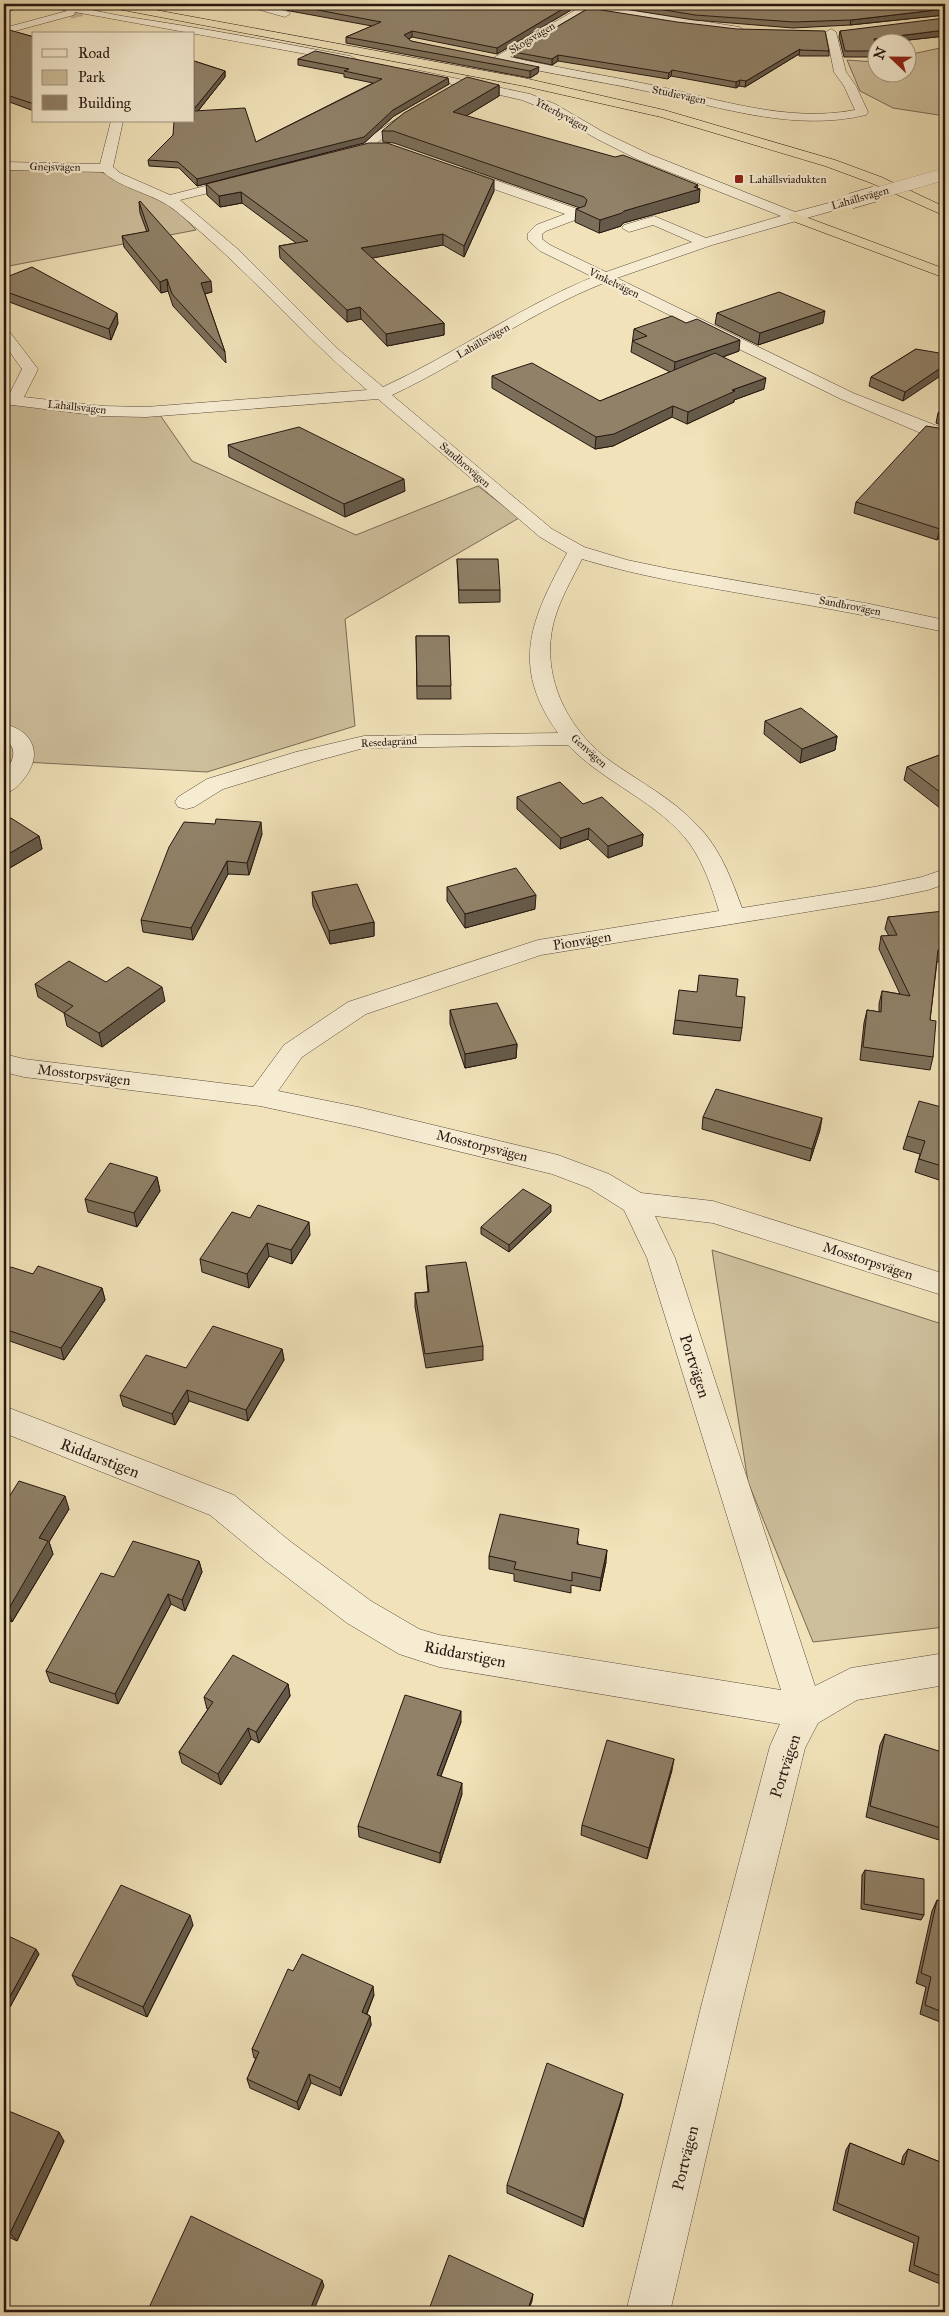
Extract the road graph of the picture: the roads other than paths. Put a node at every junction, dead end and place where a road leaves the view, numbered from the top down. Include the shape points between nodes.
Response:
1 (24, 4) edge
2 (52, 4) edge
3 (107, 4) edge
4 (153, 4) edge
5 (250, 4) edge
6 (568, 4) edge
7 (589, 5) edge
8 (4, 9) edge
9 (70, 13) tunnel mouth
10 (285, 14) edge
11 (168, 31) edge
12 (749, 31) edge
13 (4, 32) edge
14 (831, 32) edge
15 (195, 35) edge
16 (494, 58) joint
17 (465, 82) junction
18 (451, 90) edge
19 (421, 108) edge
20 (713, 115) dead end
21 (117, 122) edge
22 (389, 148) edge
23 (4, 166) edge
24 (106, 168) junction
25 (447, 168) edge
26 (945, 174) edge
27 (903, 175) dead end
28 (255, 177) edge
29 (937, 191) dead end
30 (169, 198) junction
31 (945, 212) edge
32 (795, 217) junction
33 (629, 228) edge
34 (706, 243) junction
35 (945, 274) edge
36 (604, 278) junction
37 (4, 334) edge
38 (380, 394) junction
39 (9, 400) edge
40 (945, 434) edge
41 (577, 551) junction
42 (942, 621) edge
43 (4, 730) edge
44 (573, 739) junction
45 (4, 787) edge
46 (186, 802) dead end
47 (945, 876) edge
48 (733, 916) junction
49 (4, 1063) edge
50 (260, 1097) junction
51 (635, 1203) junction
52 (945, 1285) edge
53 (4, 1419) edge
54 (945, 1669) edge
55 (805, 1711) junction
56 (648, 2312) edge

1 - 8 street
2 - 11 street, Ytterbyvägen
3 - 31 highway via 524,82 656,112 830,163
4 - 20 highway via 523,69 658,98
5 - 10 street
6 - 7 street
7 - 12 street
7 - 16 street, Skogsvägen
9 - 13 street
14 - 16 street, Studievägen via 840,72 862,112 832,116 772,114
15 - 17 street, Ytterbyvägen via 301,49
17 - 18 street
17 - 32 street, Ytterbyvägen via 538,102 644,157
19 - 22 street via 373,140 365,149
21 - 24 street
23 - 24 street, Gnejsvägen
24 - 30 street, Sandbrovägen via 115,176
25 - 36 street, Vinkelvägen via 578,214 541,228 535,232 535,240 544,248
26 - 32 street, Lahällsvägen, bridge
27 - 29 highway
28 - 30 street
30 - 38 street, Sandbrovägen via 235,254 333,353
32 - 34 street, Lahällsvägen
32 - 35 highway
33 - 34 street via 654,220
34 - 36 street, Lahällsvägen
36 - 38 street, Lahällsvägen via 560,297 413,380
36 - 40 street, Vinkelvägen via 847,396
37 - 39 street via 30,369
38 - 39 street, Lahällsvägen via 146,412 102,411
38 - 41 street, Sandbrovägen via 518,511
41 - 42 street, Sandbrovägen via 670,575
41 - 44 street, Genvägen via 542,629 539,660 553,710
43 - 45 street via 17,739 24,751 25,762
44 - 46 street, Resedagränd via 364,742 215,784
44 - 48 street, Genvägen via 601,765 689,829 717,870
47 - 48 street, Pionvägen via 928,883 874,894
48 - 50 street, Pionvägen via 538,948 357,1008 294,1052
49 - 50 street, Mosstorpsvägen
50 - 51 street, Mosstorpsvägen via 358,1116 558,1165 599,1181
51 - 52 street, Mosstorpsvägen via 713,1212
51 - 55 street, Portvägen via 661,1258
53 - 55 street, Riddarstigen via 222,1505 359,1612 411,1642 439,1651
54 - 55 street via 851,1684
55 - 56 street, Portvägen via 788,1746

